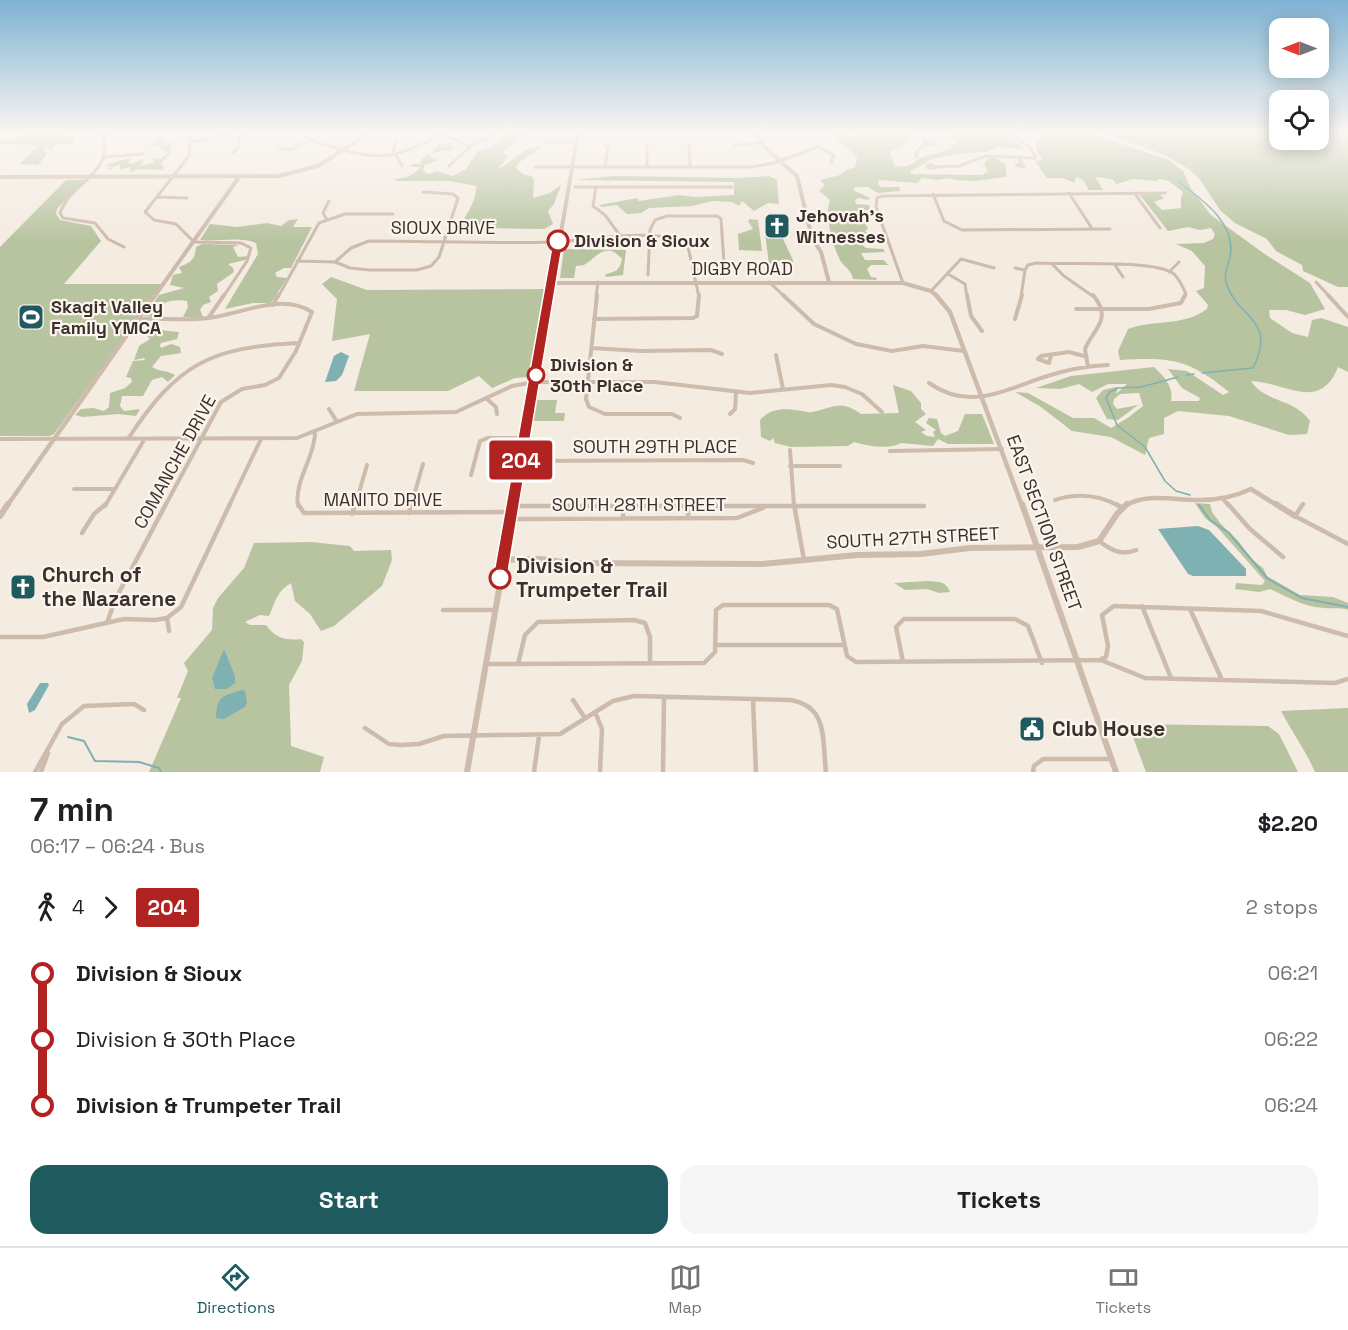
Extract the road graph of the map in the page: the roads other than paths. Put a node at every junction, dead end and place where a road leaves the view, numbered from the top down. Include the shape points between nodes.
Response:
1 (95, 169) edge
2 (178, 169) edge
3 (310, 169) edge
4 (571, 169) edge
5 (789, 169) edge
6 (0, 177) edge
7 (89, 177) junction
8 (172, 177) junction
9 (239, 177) junction
10 (575, 187) dead end
11 (596, 187) junction
12 (732, 187) dead end
13 (423, 192) dead end
14 (1069, 193) junction
15 (1134, 193) junction
16 (1165, 193) dead end
17 (933, 194) junction
18 (156, 197) junction
19 (187, 198) dead end
20 (328, 201) dead end
21 (393, 214) dead end
22 (326, 218) junction
23 (1091, 228) junction
24 (1160, 228) dead end
25 (1110, 229) dead end
26 (621, 237) junction
27 (650, 237) junction
28 (444, 241) junction
29 (558, 241) junction
30 (194, 242) junction
31 (124, 247) dead end
32 (297, 261) junction
33 (335, 262) junction
34 (1179, 262) dead end
35 (1053, 264) junction
36 (1115, 265) junction
37 (648, 267) junction
38 (655, 267) dead end
39 (994, 268) dead end
40 (1015, 268) dead end
41 (696, 270) junction
42 (1025, 270) junction
43 (1170, 272) junction
44 (948, 274) junction
45 (648, 275) dead end
46 (1123, 277) dead end
47 (598, 282) junction
48 (697, 282) junction
49 (769, 282) junction
50 (829, 282) junction
51 (1316, 282) dead end
52 (551, 283) junction
53 (903, 283) junction
54 (931, 291) junction
55 (273, 305) junction
56 (1101, 308) junction
57 (1076, 309) dead end
58 (697, 316) joint
59 (1348, 317) edge
60 (209, 318) junction
61 (139, 319) junction
62 (594, 319) junction
63 (1015, 319) dead end
64 (982, 331) dead end
65 (299, 343) junction
66 (591, 348) junction
67 (964, 351) junction
68 (722, 354) dead end
69 (776, 355) dead end
70 (1051, 356) dead end
71 (1084, 356) junction
72 (1108, 365) dead end
73 (1088, 366) junction
74 (535, 382) junction
75 (588, 382) junction
76 (929, 383) dead end
77 (783, 389) junction
78 (736, 393) junction
79 (983, 396) junction
80 (487, 399) junction
81 (329, 409) dead end
82 (882, 412) dead end
83 (497, 414) dead end
84 (730, 414) dead end
85 (680, 418) dead end
86 (337, 422) junction
87 (315, 434) junction
88 (525, 438) junction
89 (54, 439) junction
90 (128, 439) junction
91 (144, 439) junction
92 (202, 439) junction
93 (261, 439) junction
94 (1, 440) edge
95 (1002, 449) junction
96 (790, 450) dead end
97 (890, 452) dead end
98 (521, 461) junction
99 (753, 463) dead end
100 (423, 464) dead end
101 (367, 465) dead end
102 (790, 466) junction
103 (840, 466) dead end
104 (471, 475) dead end
105 (74, 489) dead end
106 (114, 489) junction
107 (1223, 499) junction
108 (1055, 500) dead end
109 (1303, 504) dead end
110 (688, 505) junction
111 (514, 506) junction
112 (623, 506) junction
113 (924, 506) dead end
114 (765, 507) junction
115 (794, 507) junction
116 (1121, 507) junction
117 (512, 512) junction
118 (409, 513) junction
119 (352, 514) junction
120 (0, 516) edge
121 (1295, 516) junction
122 (622, 518) junction
123 (688, 518) junction
124 (511, 519) junction
125 (82, 533) dead end
126 (1099, 541) junction
127 (1348, 544) edge
128 (1037, 547) junction
129 (1136, 550) dead end
130 (1283, 557) dead end
131 (503, 560) junction
132 (804, 560) junction
133 (1142, 606) junction
134 (1190, 609) junction
135 (442, 610) dead end
136 (494, 610) junction
137 (167, 618) junction
138 (107, 623) junction
139 (169, 631) dead end
140 (1348, 636) edge
141 (0, 637) edge
142 (717, 645) junction
143 (844, 645) junction
144 (1078, 660) junction
145 (1101, 660) junction
146 (903, 662) junction
147 (650, 663) junction
148 (1042, 663) junction
149 (485, 664) junction
150 (518, 664) junction
151 (1171, 678) junction
152 (1222, 680) junction
153 (1348, 680) edge
154 (664, 697) junction
155 (573, 700) dead end
156 (753, 700) junction
157 (144, 710) dead end
158 (595, 712) junction
159 (585, 718) junction
160 (365, 728) dead end
161 (473, 736) junction
162 (538, 736) junction
163 (49, 750) junction
164 (1112, 759) junction
165 (35, 772) edge
166 (41, 772) edge
167 (467, 772) edge
168 (534, 772) edge
169 (600, 772) edge
170 (663, 772) edge
171 (756, 772) edge
172 (826, 772) edge
173 (1033, 772) edge
174 (1116, 772) edge

1 - 7 street
2 - 8 street
3 - 9 street via 279,176
4 - 29 street
5 - 50 street via 797,176 812,237 821,252
6 - 7 street
7 - 8 street
7 - 31 street via 63,205 62,216 95,223 108,239
8 - 9 street
8 - 18 street
9 - 30 street
10 - 11 street
11 - 12 street
11 - 26 street via 595,209
13 - 28 street via 448,193 458,198
14 - 15 street
14 - 17 street
14 - 23 street
15 - 16 street
15 - 24 street
17 - 23 street via 944,221 962,230
17 - 53 street via 877,198 876,207
18 - 19 street
18 - 30 street via 145,212 147,215 176,224
20 - 22 street via 323,213
21 - 22 street via 341,214
22 - 32 street via 315,227
23 - 25 street
26 - 27 street, SIOUX DRIVE
26 - 29 street, SIOUX DRIVE
27 - 37 street
27 - 41 street, SIOUX DRIVE via 685,240
27 - 41 street via 653,223 663,216 720,217 724,263 717,268
28 - 29 street, SIOUX DRIVE
28 - 33 street, SIOUX DRIVE via 369,241 351,248
28 - 33 street via 431,266 417,270 369,270
29 - 52 street
30 - 60 street via 241,243 251,248 247,261
30 - 61 street
32 - 33 street
32 - 55 street
34 - 43 street
35 - 36 street
35 - 42 street via 1036,263
35 - 56 street via 1066,279 1085,289
36 - 43 street via 1146,264
36 - 46 street
37 - 38 street
37 - 45 street
39 - 44 street via 961,259
40 - 42 street
41 - 48 street
42 - 63 street
43 - 56 street via 1185,289 1181,303 1149,309
44 - 54 street
44 - 64 street via 965,284 972,316
47 - 48 street, DIGBY ROAD
47 - 52 street, DIGBY ROAD
47 - 62 street
48 - 49 street, DIGBY ROAD
48 - 58 street
49 - 50 street, DIGBY ROAD
49 - 67 street via 814,324 856,344 892,351 923,346
50 - 53 street, DIGBY ROAD
51 - 59 street
52 - 74 street
53 - 54 street, DIGBY ROAD
54 - 67 street, EAST SECTION STREET via 945,304
55 - 60 street, COMANCHE DRIVE via 252,306
55 - 65 street, COMANCHE DRIVE via 304,306 310,310
56 - 57 street
56 - 71 street via 1101,322 1086,344
58 - 62 street
60 - 61 street, COMANCHE DRIVE
61 - 89 street
62 - 66 street
65 - 90 street via 247,345 186,370 150,403
65 - 92 street, COMANCHE DRIVE via 285,372 274,382 235,391 221,402
66 - 68 street via 711,350
66 - 75 street
67 - 79 street, EAST SECTION STREET
69 - 77 street
70 - 71 street via 1069,352
71 - 73 street
72 - 73 street
73 - 79 street
74 - 75 street
74 - 80 street via 504,387
74 - 88 street
75 - 78 street via 673,383
75 - 85 street via 587,403 599,413 672,414
76 - 79 street via 945,394
77 - 78 street
77 - 82 street via 845,387 870,398
78 - 84 street via 735,409
79 - 95 street, EAST SECTION STREET
80 - 83 street via 496,407
80 - 86 street via 456,412 358,414
81 - 86 street
86 - 87 street
87 - 93 street
87 - 119 street, MANITO DRIVE via 316,444 297,492 298,509 304,513
88 - 98 street
88 - 104 street via 480,441
89 - 90 street
89 - 94 street
89 - 120 street
90 - 91 street
91 - 92 street
91 - 106 street
92 - 93 street
92 - 138 street, COMANCHE DRIVE via 115,600
93 - 137 street via 181,607
95 - 97 street
95 - 128 street, EAST SECTION STREET
96 - 102 street
98 - 99 street, SOUTH 29TH PLACE
98 - 111 street
100 - 118 street
101 - 119 street
102 - 103 street
102 - 115 street
105 - 106 street
106 - 125 street
107 - 116 street via 1143,498
107 - 121 street via 1251,489
107 - 130 street via 1233,514
108 - 116 street via 1064,496 1094,496
109 - 121 street
110 - 112 street, SOUTH 28TH STREET
110 - 114 street, SOUTH 28TH STREET
110 - 123 street
111 - 112 street, SOUTH 28TH STREET
111 - 117 street
112 - 122 street
113 - 115 street, SOUTH 28TH STREET
114 - 115 street, SOUTH 28TH STREET
114 - 123 street, SOUTH 28TH STREET via 737,518
115 - 132 street
116 - 126 street
117 - 118 street, MANITO DRIVE
117 - 124 street
118 - 119 street, MANITO DRIVE
121 - 127 street
122 - 123 street, SOUTH 28TH STREET
122 - 124 street, SOUTH 28TH STREET
124 - 131 street
126 - 128 street, SOUTH 27TH STREET via 1078,547
126 - 129 street via 1119,553
128 - 132 street, SOUTH 27TH STREET
128 - 144 street, EAST SECTION STREET
131 - 132 street, SOUTH 27TH STREET via 761,564
131 - 136 street
133 - 134 street
133 - 145 street via 1114,606 1102,615 1109,644 1106,657
133 - 151 street
134 - 140 street via 1261,611
134 - 152 street
135 - 136 street
136 - 149 street
137 - 138 street
137 - 139 street
138 - 141 street via 43,637
142 - 143 street
142 - 143 street via 714,619 716,610 723,605 818,604 837,609
142 - 147 street via 713,657 704,663
143 - 146 street via 847,656 856,662
144 - 145 street
144 - 148 street
144 - 164 street, EAST SECTION STREET
145 - 151 street via 1145,678
146 - 148 street
146 - 148 street via 896,627 904,619 1015,619 1028,626
147 - 150 street
147 - 150 street via 650,637 645,623 634,620 538,622 522,636
149 - 150 street
149 - 161 street
151 - 152 street
152 - 153 street
154 - 156 street
154 - 158 street via 634,696 613,701
154 - 170 street
155 - 159 street
156 - 171 street
156 - 172 street via 790,700 812,706 820,720
157 - 163 street via 134,704 84,706 63,724
158 - 159 street
158 - 169 street via 603,729
159 - 162 street via 560,734
160 - 161 street via 388,744 401,745 444,736
161 - 162 street
161 - 167 street
162 - 168 street
163 - 165 street
163 - 166 street
164 - 173 street via 1043,759
164 - 174 street, EAST SECTION STREET

